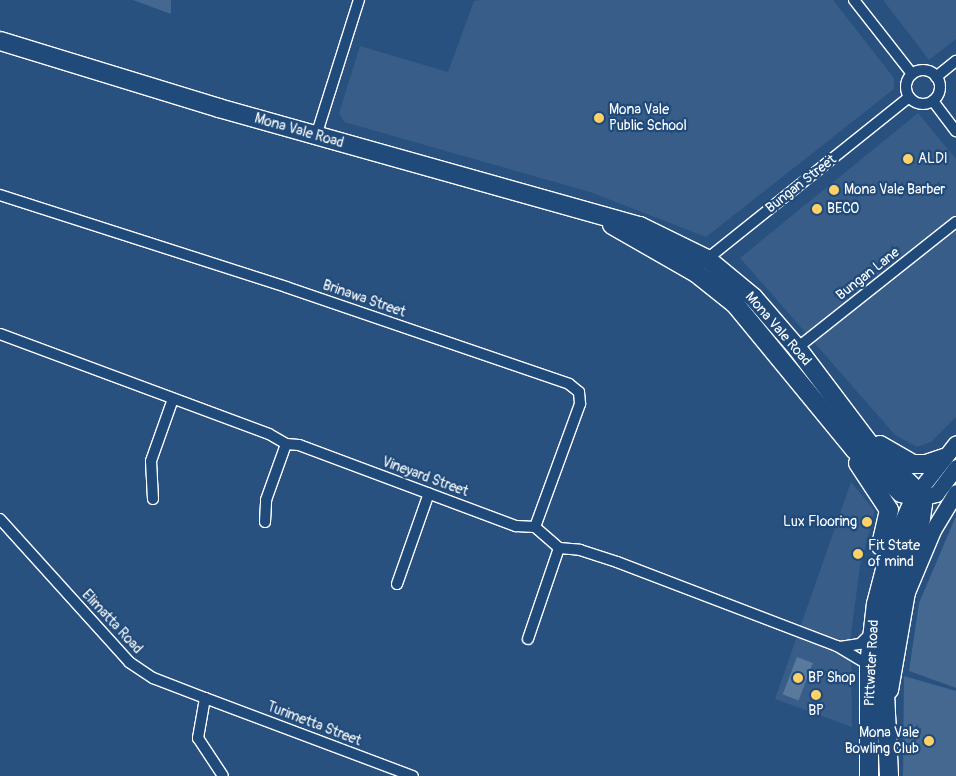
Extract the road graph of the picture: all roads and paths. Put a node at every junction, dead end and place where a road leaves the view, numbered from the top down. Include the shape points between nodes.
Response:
1 (359, 0) edge
2 (854, 0) edge
3 (0, 41) edge
4 (956, 61) edge
5 (912, 74) junction
6 (936, 77) junction
7 (909, 97) junction
8 (933, 101) junction
9 (956, 131) edge
10 (316, 136) junction
11 (0, 195) edge
12 (956, 222) edge
13 (701, 266) junction
14 (0, 334) edge
15 (797, 348) junction
16 (173, 399) junction
17 (860, 431) junction
18 (843, 437) junction
19 (956, 443) edge
20 (286, 444) junction
21 (949, 462) edge
22 (956, 492) edge
23 (429, 493) junction
24 (917, 496) junction
25 (153, 499) dead end
26 (0, 519) edge
27 (265, 522) dead end
28 (535, 527) junction
29 (559, 548) junction
30 (397, 584) dead end
31 (871, 631) junction
32 (528, 639) dead end
33 (836, 646) junction
34 (869, 665) junction
35 (205, 698) junction
36 (887, 730) junction
37 (223, 776) edge
38 (413, 776) edge
39 (869, 776) edge
40 (889, 776) edge

1 - 10 street
2 - 5 street
3 - 10 highway, Mona Vale Road
4 - 6 street
5 - 6 street via 922,71
5 - 7 street via 906,82
6 - 8 street via 939,87
7 - 8 street via 923,104
7 - 13 street, Bungan Street
8 - 9 street
10 - 13 highway, Mona Vale Road via 599,217
11 - 28 street, Brinawa Street via 280,284 569,384 578,392 580,404
12 - 15 street, Bungan Lane
13 - 15 highway, Mona Vale Road via 753,297
13 - 18 highway, Mona Vale Road via 750,319
14 - 16 street, Vineyard Street
15 - 17 highway, Mona Vale Road
16 - 20 street, Vineyard Street via 269,434
16 - 25 street via 151,461
17 - 21 highway via 908,462
17 - 24 highway, Mona Vale Road
18 - 24 highway, Mona Vale Road via 893,487
18 - 31 highway via 890,514 871,584
19 - 21 main road, Pittwater Road
20 - 23 street, Vineyard Street via 299,445
20 - 27 street via 266,500
21 - 24 main road, Pittwater Road
22 - 36 main road, Pittwater Road via 933,530 907,592 893,663
23 - 28 street, Vineyard Street via 516,526
23 - 30 street
24 - 31 highway, Pittwater Road via 888,558
24 - 36 highway, Pittwater Road via 923,512 895,589 885,644
26 - 35 street, Elimatta Road via 129,662 153,678
28 - 29 street
29 - 32 street
29 - 33 street via 580,550 617,562
31 - 33 street via 855,646
31 - 34 highway, Pittwater Road
33 - 34 street
34 - 39 highway, Pittwater Road
35 - 37 street via 198,738
35 - 38 street, Turimetta Street
36 - 40 highway, Pittwater Road

